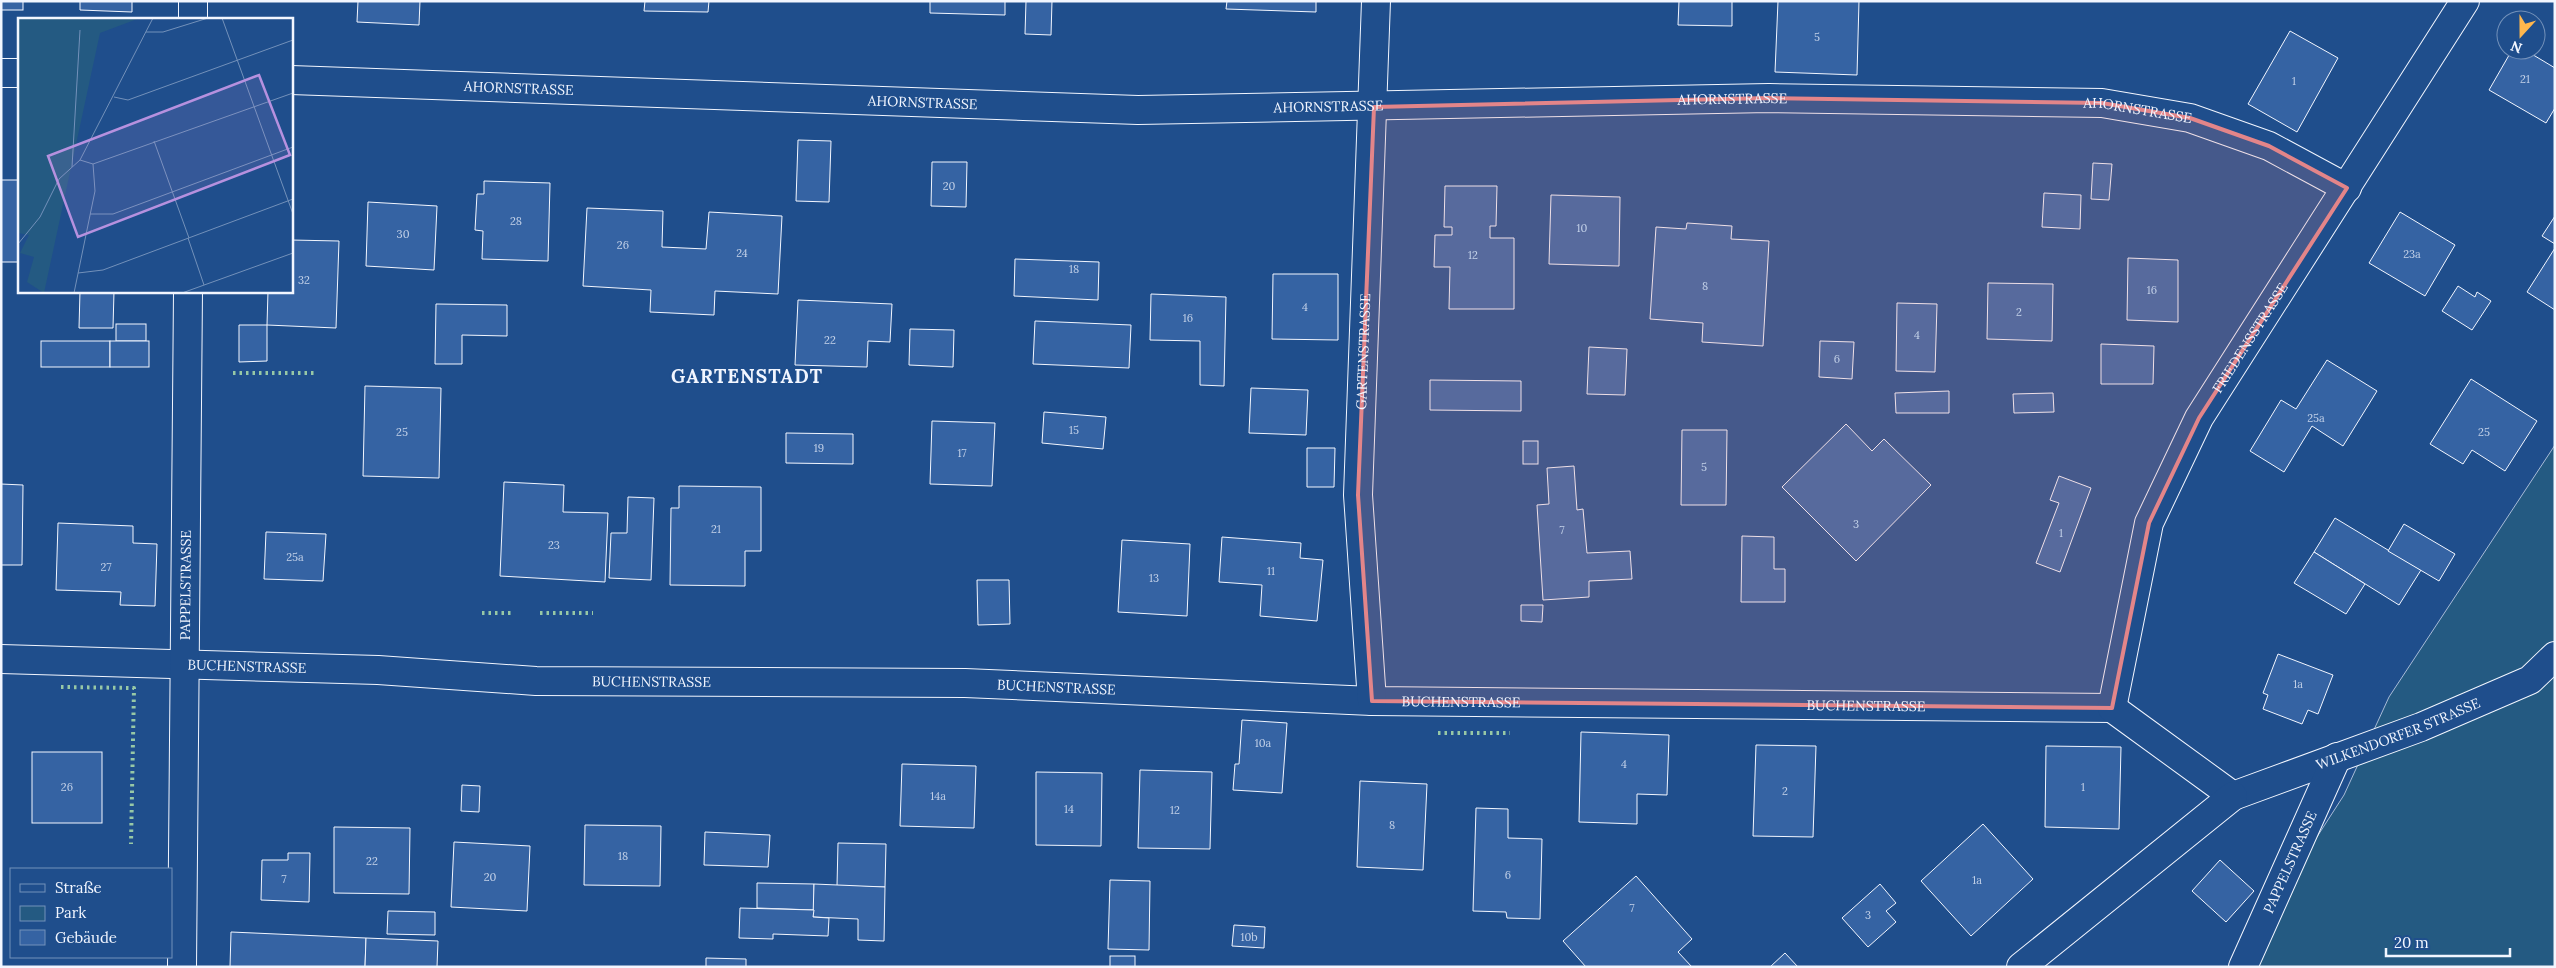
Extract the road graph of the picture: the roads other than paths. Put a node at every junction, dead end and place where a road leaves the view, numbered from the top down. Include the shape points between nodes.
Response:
1 (193, 1) edge
2 (1376, 1) edge
3 (2465, 1) edge
4 (193, 18) edge
5 (1, 73) edge
6 (18, 73) edge
7 (292, 80) edge
8 (1374, 107) junction
9 (2347, 188) junction
10 (188, 292) edge
11 (2555, 656) edge
12 (1, 658) edge
13 (183, 666) junction
14 (1372, 701) junction
15 (2112, 708) junction
16 (2337, 757) junction
17 (2233, 796) junction
18 (182, 967) edge
19 (2021, 967) edge
20 (2243, 967) edge

1 - 4 street
2 - 8 street, GARTENSTRASSE
3 - 9 street, FRIEDENSSTRASSE
5 - 6 street
7 - 8 street, AHORNSTRASSE via 1138,110
8 - 9 street, AHORNSTRASSE via 1769,98 2102,104 2190,118 2269,146
8 - 14 street, GARTENSTRASSE via 1358,495
9 - 15 street, FRIEDENSSTRASSE via 2199,418 2149,523
10 - 13 street, PAPPELSTRASSE
11 - 16 street, WILKENDORFER STRASSE via 2530,680 2421,728
12 - 13 street, BUCHENSTRASSE
13 - 14 street, BUCHENSTRASSE via 378,670 536,681 965,683
13 - 18 street, PAPPELSTRASSE
14 - 15 street, BUCHENSTRASSE
15 - 17 street
16 - 17 street, WILKENDORFER STRASSE
16 - 20 street, PAPPELSTRASSE
17 - 19 street, WILKENDORFER STRASSE

